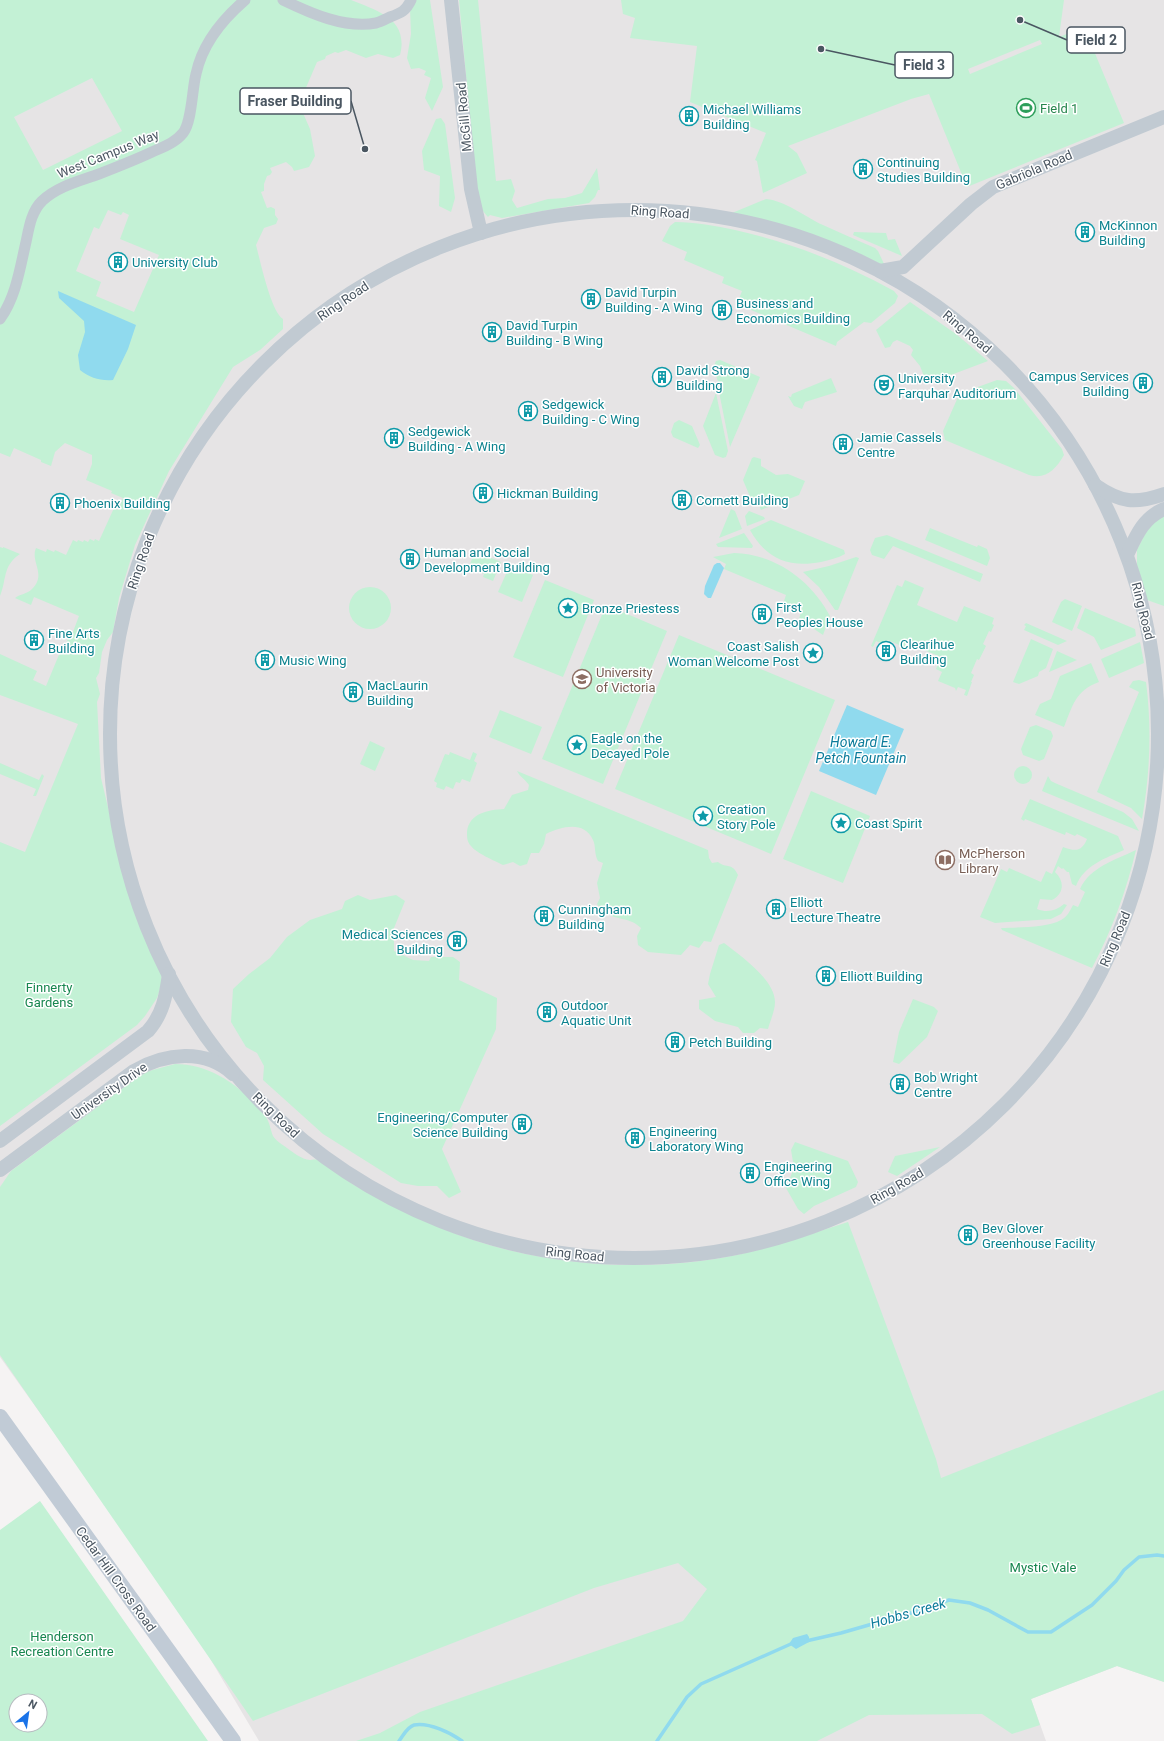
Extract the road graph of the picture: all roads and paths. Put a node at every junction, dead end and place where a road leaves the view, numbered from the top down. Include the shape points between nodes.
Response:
1 (245, 0) edge
2 (283, 0) edge
3 (411, 0) edge
4 (451, 0) edge
5 (1164, 117) edge
6 (481, 233) junction
7 (880, 271) junction
8 (0, 319) edge
9 (1095, 485) junction
10 (1164, 494) edge
11 (1164, 509) edge
12 (1127, 555) junction
13 (169, 974) junction
14 (248, 1088) junction
15 (0, 1141) edge
16 (0, 1170) edge
17 (0, 1417) edge
18 (233, 1741) edge

1 - 8 street, West Campus Way via 205,47 196,75 184,132 161,149 56,191 36,208 13,296
2 - 3 street via 324,18 363,24 377,23 397,14 407,8
4 - 6 street, McGill Road via 471,189
5 - 7 street, Gabriola Road via 994,187 971,204 903,267
6 - 7 street, Ring Road via 607,209 669,210 733,220 802,238
6 - 13 street, Ring Road via 397,267 349,295 281,348 229,402 204,436 176,481 146,544 129,597 114,662 110,724 111,775 129,874 148,930
7 - 9 street, Ring Road via 944,312 981,341 1009,368 1044,408
9 - 10 street via 1114,497 1125,500 1144,500
9 - 12 street, Ring Road
11 - 12 street via 1142,525
12 - 14 street, Ring Road via 1152,648 1157,686 1159,743 1151,823 1130,904 1100,976 1073,1020 1036,1070 1004,1106 969,1137 907,1182 853,1210 805,1230 728,1250 645,1259 563,1254 507,1243 469,1232 387,1196 306,1144
13 - 14 street, Ring Road via 210,1038
13 - 15 street, University Drive via 163,1008 148,1031
14 - 16 street, University Drive via 223,1066 205,1058 180,1056 154,1060 134,1071
17 - 18 main road, Cedar Hill Cross Road

